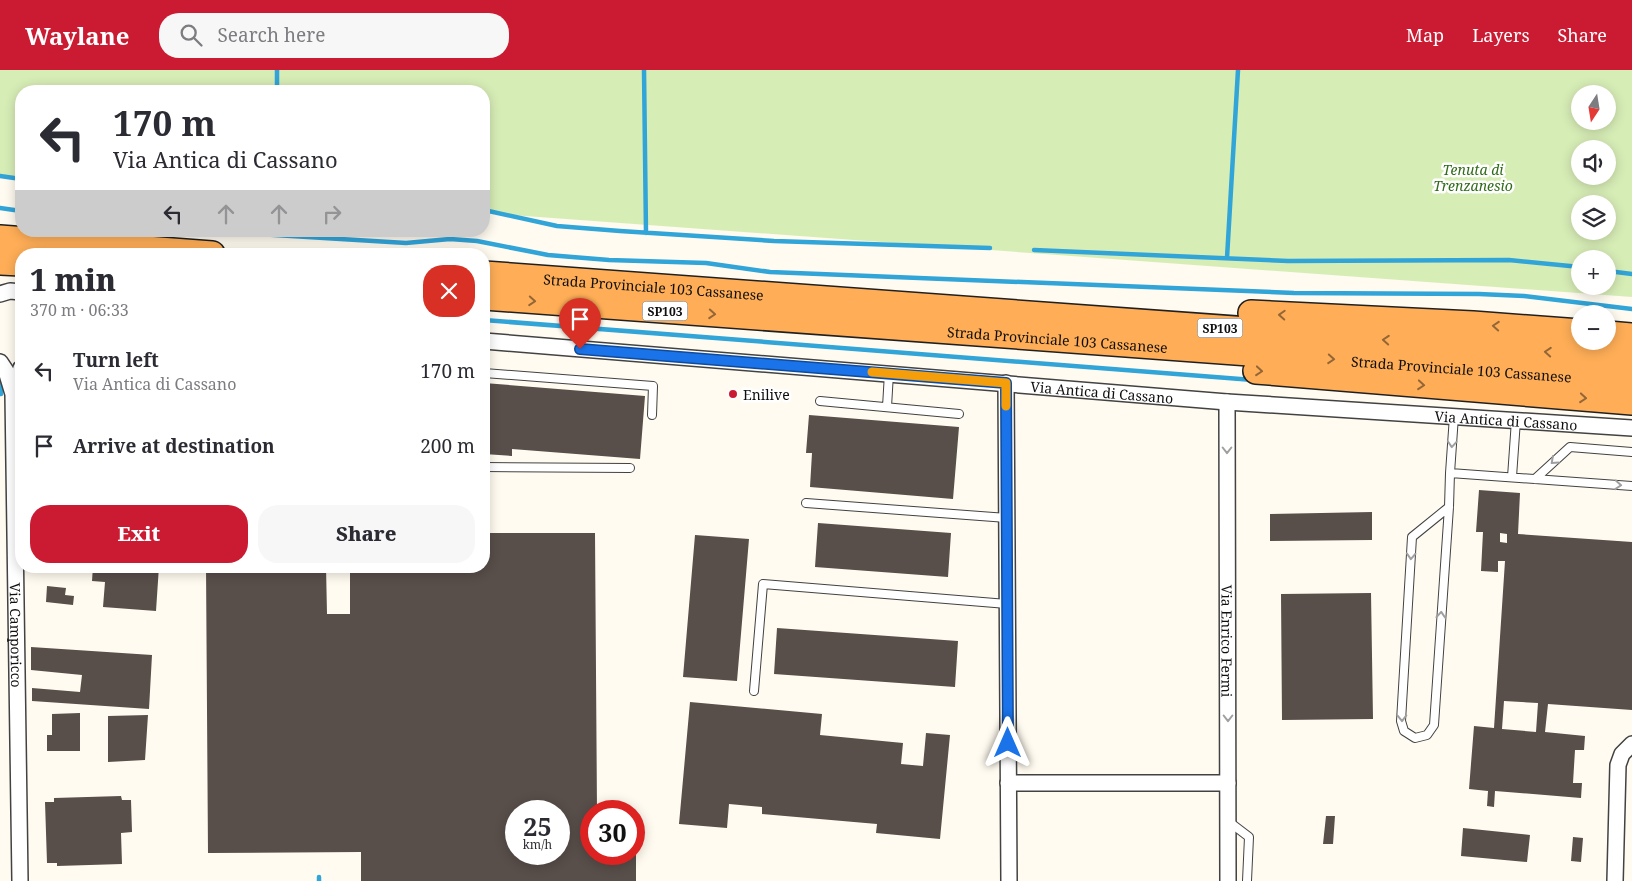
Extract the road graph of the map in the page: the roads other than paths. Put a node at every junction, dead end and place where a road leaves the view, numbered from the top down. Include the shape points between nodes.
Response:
1 (0, 238) edge
2 (132, 248) edge
3 (0, 262) edge
4 (15, 263) edge
5 (490, 274) edge
6 (15, 293) edge
7 (0, 294) edge
8 (490, 297) edge
9 (807, 298) junction
10 (846, 324) junction
11 (1571, 331) edge
12 (1616, 335) edge
13 (1632, 336) edge
14 (490, 341) edge
15 (0, 357) edge
16 (15, 358) edge
17 (1632, 358) edge
18 (0, 362) edge
19 (490, 373) edge
20 (889, 373) junction
21 (1632, 381) edge
22 (1006, 383) junction
23 (15, 388) edge
24 (13, 394) junction
25 (820, 401) dead end
26 (1227, 402) junction
27 (1632, 402) edge
28 (887, 407) junction
29 (959, 414) dead end
30 (652, 415) dead end
31 (1454, 416) junction
32 (1516, 420) junction
33 (1632, 428) edge
34 (1632, 452) edge
35 (490, 467) edge
36 (630, 468) dead end
37 (1450, 473) junction
38 (1512, 477) junction
39 (1535, 479) junction
40 (1632, 486) edge
41 (806, 503) dead end
42 (1448, 507) junction
43 (1007, 518) junction
44 (15, 533) edge
45 (16, 573) edge
46 (1007, 604) junction
47 (754, 691) dead end
48 (1632, 744) edge
49 (1008, 783) junction
50 (1228, 783) junction
51 (1228, 821) junction
52 (20, 881) edge
53 (1009, 881) edge
54 (1228, 881) edge
55 (1247, 881) edge
56 (1615, 881) edge

1 - 2 highway
3 - 4 highway
5 - 9 highway, Strada Provinciale 103 Cassanese / SP103
6 - 7 street
8 -> 10 highway, Strada Provinciale 103 Cassanese / SP103
11 -> 9 highway, SP103 via 1024,302
17 -> 9 highway, Strada Provinciale 103 Cassanese / SP103
10 -> 21 highway, Strada Provinciale 103 Cassanese / SP103
10 -> 27 highway, SP103 via 967,343
12 - 13 highway
14 - 20 street, Via Antica di Cassano
15 - 16 street
18 - 24 street, Via Camporicco
19 - 30 lane via 653,386
20 - 22 street, Via Antica di Cassano
20 - 28 lane
22 - 26 street, Via Antica di Cassano
22 - 43 street
23 - 24 street
24 - 44 street, Via Camporicco
25 - 28 lane
26 - 31 street, Via Antica di Cassano
26 -> 50 street, Via Enrico Fermi
28 - 29 lane
31 - 32 street, Via Antica di Cassano
31 -> 37 lane
32 - 33 street, Via Antica di Cassano
32 - 38 lane
34 -> 39 lane via 1570,447
35 - 36 lane
37 - 38 lane
37 - 42 lane
38 - 39 lane
39 -> 40 lane
41 - 43 lane
42 -> 42 lane via 1412,537 1401,721 1404,731 1415,738 1427,735 1434,724
43 - 46 street
45 - 52 street, Via Camporicco
46 - 47 lane via 763,584
46 - 49 street
48 - 56 street via 1622,754 1618,765
49 - 50 street
49 - 53 street
50 - 51 street, Via Enrico Fermi
51 - 54 street, Via Enrico Fermi
51 - 55 lane via 1248,837

